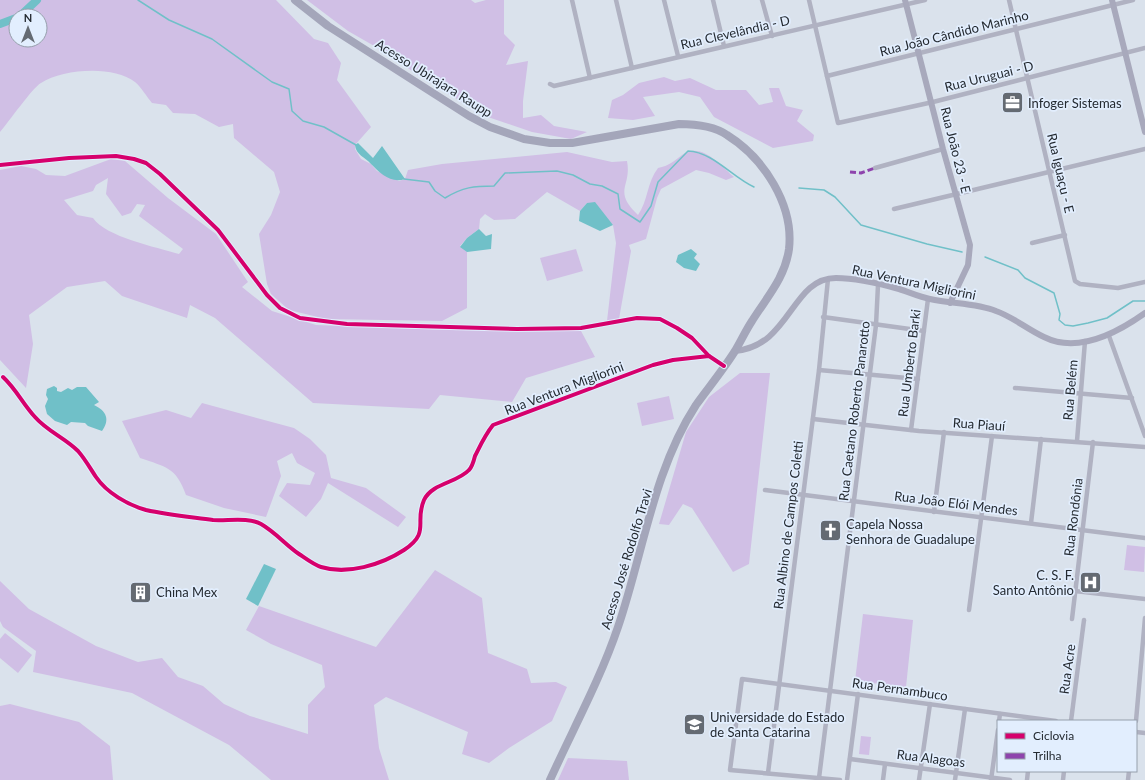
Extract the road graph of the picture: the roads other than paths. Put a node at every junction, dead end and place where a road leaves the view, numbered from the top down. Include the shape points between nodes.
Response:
1 (294, 0) edge
2 (572, 0) edge
3 (616, 0) edge
4 (664, 0) edge
5 (713, 0) edge
6 (762, 0) edge
7 (809, 0) edge
8 (925, 0) edge
9 (1009, 0) edge
10 (1133, 0) edge
11 (906, 2) edge
12 (1112, 2) edge
13 (816, 25) junction
14 (1016, 30) junction
15 (772, 36) junction
16 (724, 46) junction
17 (1145, 48) edge
18 (920, 53) junction
19 (1125, 53) junction
20 (678, 56) junction
21 (632, 68) junction
22 (827, 76) junction
23 (590, 78) junction
24 (1028, 78) junction
25 (550, 84) dead end
26 (933, 102) junction
27 (1145, 132) edge
28 (943, 149) junction
29 (1145, 149) edge
30 (0, 165) edge
31 (875, 168) dead end
32 (1050, 172) junction
33 (956, 195) junction
34 (894, 209) dead end
35 (1065, 235) junction
36 (1032, 243) dead end
37 (828, 279) junction
38 (1145, 282) edge
39 (878, 285) junction
40 (928, 299) junction
41 (950, 303) junction
42 (1145, 313) edge
43 (823, 317) junction
44 (876, 325) junction
45 (924, 331) junction
46 (1109, 336) junction
47 (1085, 341) junction
48 (735, 351) junction
49 (708, 356) junction
50 (724, 366) junction
51 (819, 370) junction
52 (869, 374) junction
53 (4, 376) dead end
54 (918, 379) junction
55 (1015, 388) dead end
56 (1081, 394) junction
57 (1132, 398) junction
58 (813, 419) junction
59 (863, 425) junction
60 (911, 430) junction
61 (944, 432) junction
62 (992, 436) junction
63 (1145, 436) edge
64 (1041, 439) junction
65 (1077, 441) junction
66 (1093, 442) junction
67 (1145, 447) edge
68 (765, 490) dead end
69 (803, 495) junction
70 (854, 502) junction
71 (934, 512) junction
72 (981, 517) junction
73 (1031, 523) junction
74 (1083, 530) junction
75 (1145, 538) edge
76 (1075, 591) junction
77 (1145, 599) edge
78 (969, 610) dead end
79 (1145, 618) edge
80 (1072, 619) dead end
81 (1084, 620) dead end
82 (1144, 666) edge
83 (780, 684) junction
84 (830, 691) junction
85 (858, 694) junction
86 (930, 704) junction
87 (965, 709) junction
88 (1000, 714) junction
89 (999, 720) edge
90 (1035, 720) edge
91 (1071, 720) edge
92 (1136, 720) edge
93 (997, 737) edge
94 (850, 759) junction
95 (885, 764) junction
96 (921, 768) junction
97 (768, 773) junction
98 (956, 773) junction
99 (819, 778) junction
100 (991, 778) edge
101 (550, 780) edge
102 (840, 780) edge
103 (847, 780) edge
104 (883, 780) edge
105 (919, 780) edge
106 (955, 780) edge
107 (1010, 780) edge

1 - 48 highway, Acesso Ubirajara Raupp via 328,26 470,116 490,128 524,139 572,143 666,125 692,124 710,127 737,142 766,172 779,193 788,222 789,248 781,278 747,328
2 - 23 street
3 - 21 street
4 - 20 street
5 - 16 street
6 - 15 street
7 - 13 street
8 - 11 street, Rua Clevelândia - D
9 - 14 street, Rua Iguaçu - E
10 - 12 street, Rua João Cândido Marinho
11 - 13 street, Rua Clevelândia - D
11 - 18 street, Rua João 23 - E
12 - 14 street, Rua João Cândido Marinho
12 - 19 street
13 - 15 street, Rua Clevelândia - D
13 - 22 street
14 - 18 street, Rua João Cândido Marinho
14 - 24 street, Rua Iguaçu - E
15 - 16 street, Rua Clevelândia - D
16 - 20 street, Rua Clevelândia - D
17 - 19 street, Rua Uruguai - D
18 - 22 street, Rua João Cândido Marinho
18 - 26 street, Rua João 23 - E
19 - 24 street, Rua Uruguai - D
19 - 27 street
20 - 21 street, Rua Clevelândia - D
21 - 23 street, Rua Clevelândia - D
22 - 26 street, Rua Uruguai - D via 838,123
23 - 25 street, Rua Clevelândia - D via 554,86
24 - 26 street, Rua Uruguai - D
24 - 32 street, Rua Iguaçu - E
26 - 28 street, Rua João 23 - E
28 - 31 street
28 - 33 street, Rua João 23 - E
29 - 32 street
30 - 49 street via 62,158 116,156 146,164 160,174 218,230 280,308 300,318 347,324 531,329 581,328 637,318 660,320 692,338
32 - 33 street
32 - 35 street, Rua Iguaçu - E
33 - 34 street
33 - 41 street, Rua João 23 - E via 967,230 970,256
35 - 36 street
35 - 38 street, Rua Iguaçu - E via 1077,283 1118,288
37 - 39 street, Rua Ventura Migliorini
37 - 43 street, Rua Albino de Campos Coletti
37 - 48 street, Rua Ventura Migliorini via 810,288 769,338 747,349
39 - 40 street, Rua Ventura Migliorini
39 - 44 street, Rua Caetano Roberto Panarotto
40 - 41 street, Rua Ventura Migliorini
40 - 45 street, Rua Umberto Barki
41 - 47 street, Rua Ventura Migliorini via 994,310 1053,340
42 - 46 street
43 - 44 street
43 - 51 street, Rua Albino de Campos Coletti
44 - 45 street
44 - 52 street, Rua Caetano Roberto Panarotto
45 - 54 street, Rua Umberto Barki
46 - 47 street, Rua Ventura Migliorini
46 - 57 street
47 - 56 street, Rua Belém
48 - 50 highway, Acesso José Rodolfo Travi
49 - 50 street
49 - 53 street, Rua Ventura Migliorini via 653,365 493,425 485,435 469,470 432,491 425,499 420,513 422,527 414,542 402,552 369,566 344,571 320,567 298,554 261,524 252,521 214,520 170,514 145,510 125,502 97,478 76,448 34,417
50 - 101 highway, Acesso José Rodolfo Travi via 680,433 667,464 635,564 619,625 604,666
51 - 52 street
51 - 58 street, Rua Albino de Campos Coletti
52 - 54 street
52 - 59 street, Rua Caetano Roberto Panarotto
54 - 60 street, Rua Umberto Barki
55 - 56 street
56 - 57 street
56 - 65 street, Rua Belém
57 - 63 street
58 - 59 street, Rua Piauí
58 - 69 street, Rua Albino de Campos Coletti
59 - 60 street, Rua Piauí
59 - 70 street, Rua Caetano Roberto Panarotto
60 - 61 street, Rua Piauí
61 - 62 street, Rua Piauí
61 - 71 street
62 - 64 street, Rua Piauí
62 - 72 street
64 - 65 street, Rua Piauí
64 - 73 street
65 - 66 street, Rua Piauí
66 - 67 street, Rua Piauí
66 - 74 street, Rua Rondônia
68 - 69 street, Rua João Elói Mendes
69 - 70 street, Rua João Elói Mendes
69 - 83 street, Rua Albino de Campos Coletti
70 - 71 street, Rua João Elói Mendes
70 - 84 street, Rua Caetano Roberto Panarotto
71 - 72 street, Rua João Elói Mendes
72 - 73 street, Rua João Elói Mendes
72 - 78 street
73 - 74 street, Rua João Elói Mendes
74 - 75 street, Rua João Elói Mendes
74 - 76 street, Rua Rondônia
76 - 77 street
76 - 80 street, Rua Rondônia
79 - 82 street
81 - 91 street, Rua Acre
82 - 92 street
83 - 84 street, Rua Pernambuco
83 - 97 street, Rua Albino de Campos Coletti
83 - 97 street, Rua Pernambuco via 742,679 730,770
84 - 85 street, Rua Pernambuco
84 - 99 street, Rua Caetano Roberto Panarotto
85 - 86 street, Rua Pernambuco
85 - 94 street
86 - 87 street, Rua Pernambuco
86 - 96 street
87 - 88 street, Rua Pernambuco
87 - 98 street
88 - 89 street
88 - 90 street, Rua Pernambuco
93 - 100 street
94 - 95 street, Rua Alagoas
94 - 103 street
95 - 96 street, Rua Alagoas
95 - 104 street
96 - 98 street, Rua Alagoas
96 - 105 street
97 - 99 street
98 - 100 street, Rua Alagoas
98 - 106 street
99 - 102 street
100 - 107 street, Rua Alagoas

